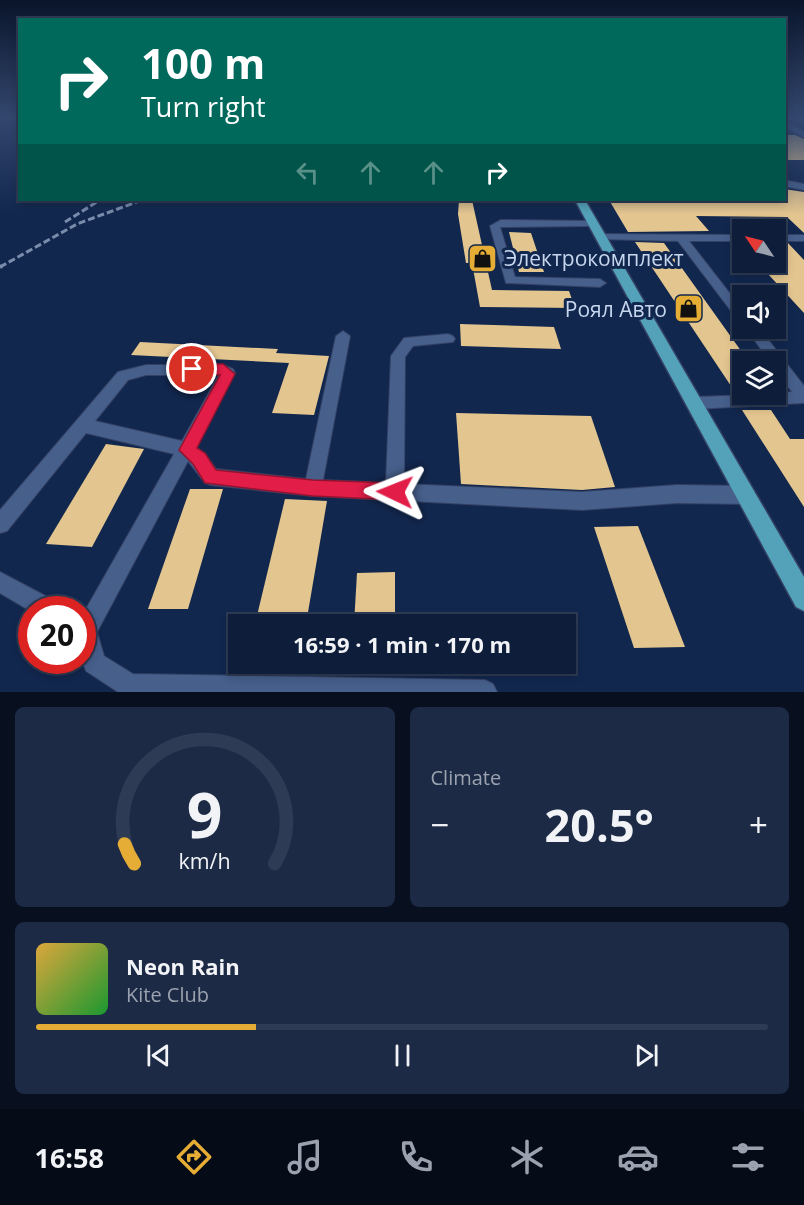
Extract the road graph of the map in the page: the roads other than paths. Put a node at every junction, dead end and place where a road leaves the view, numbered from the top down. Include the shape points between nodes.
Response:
1 (786, 183) edge
2 (804, 187) edge
3 (580, 201) edge
4 (597, 230) junction
5 (681, 237) junction
6 (732, 238) edge
7 (786, 238) edge
8 (804, 238) edge
9 (600, 283) dead end
10 (732, 304) edge
11 (342, 336) dead end
12 (448, 339) dead end
13 (760, 339) edge
14 (804, 397) edge
15 (696, 403) junction
16 (82, 425) junction
17 (187, 450) junction
18 (313, 488) junction
19 (395, 492) junction
20 (746, 495) junction
21 (0, 524) edge
22 (0, 582) edge
23 (24, 596) edge
24 (804, 599) edge
25 (96, 609) edge
26 (96, 664) edge
27 (484, 692) edge

1 - 2 street
3 - 4 main road
4 - 5 street
4 - 9 street via 501,223 495,226 510,280
4 - 15 main road
5 - 6 street
5 - 10 street
7 - 8 street
11 - 18 street
12 - 19 street via 409,341 398,356
13 - 14 street
14 - 15 street
15 - 20 main road
16 - 17 street
16 - 17 street via 123,376 136,371 223,370 228,374
16 - 21 street
17 - 18 street via 211,477
17 - 25 street
18 - 19 street
19 - 20 street via 582,501 677,494
20 - 24 main road
22 - 23 street
26 - 27 street via 130,687

